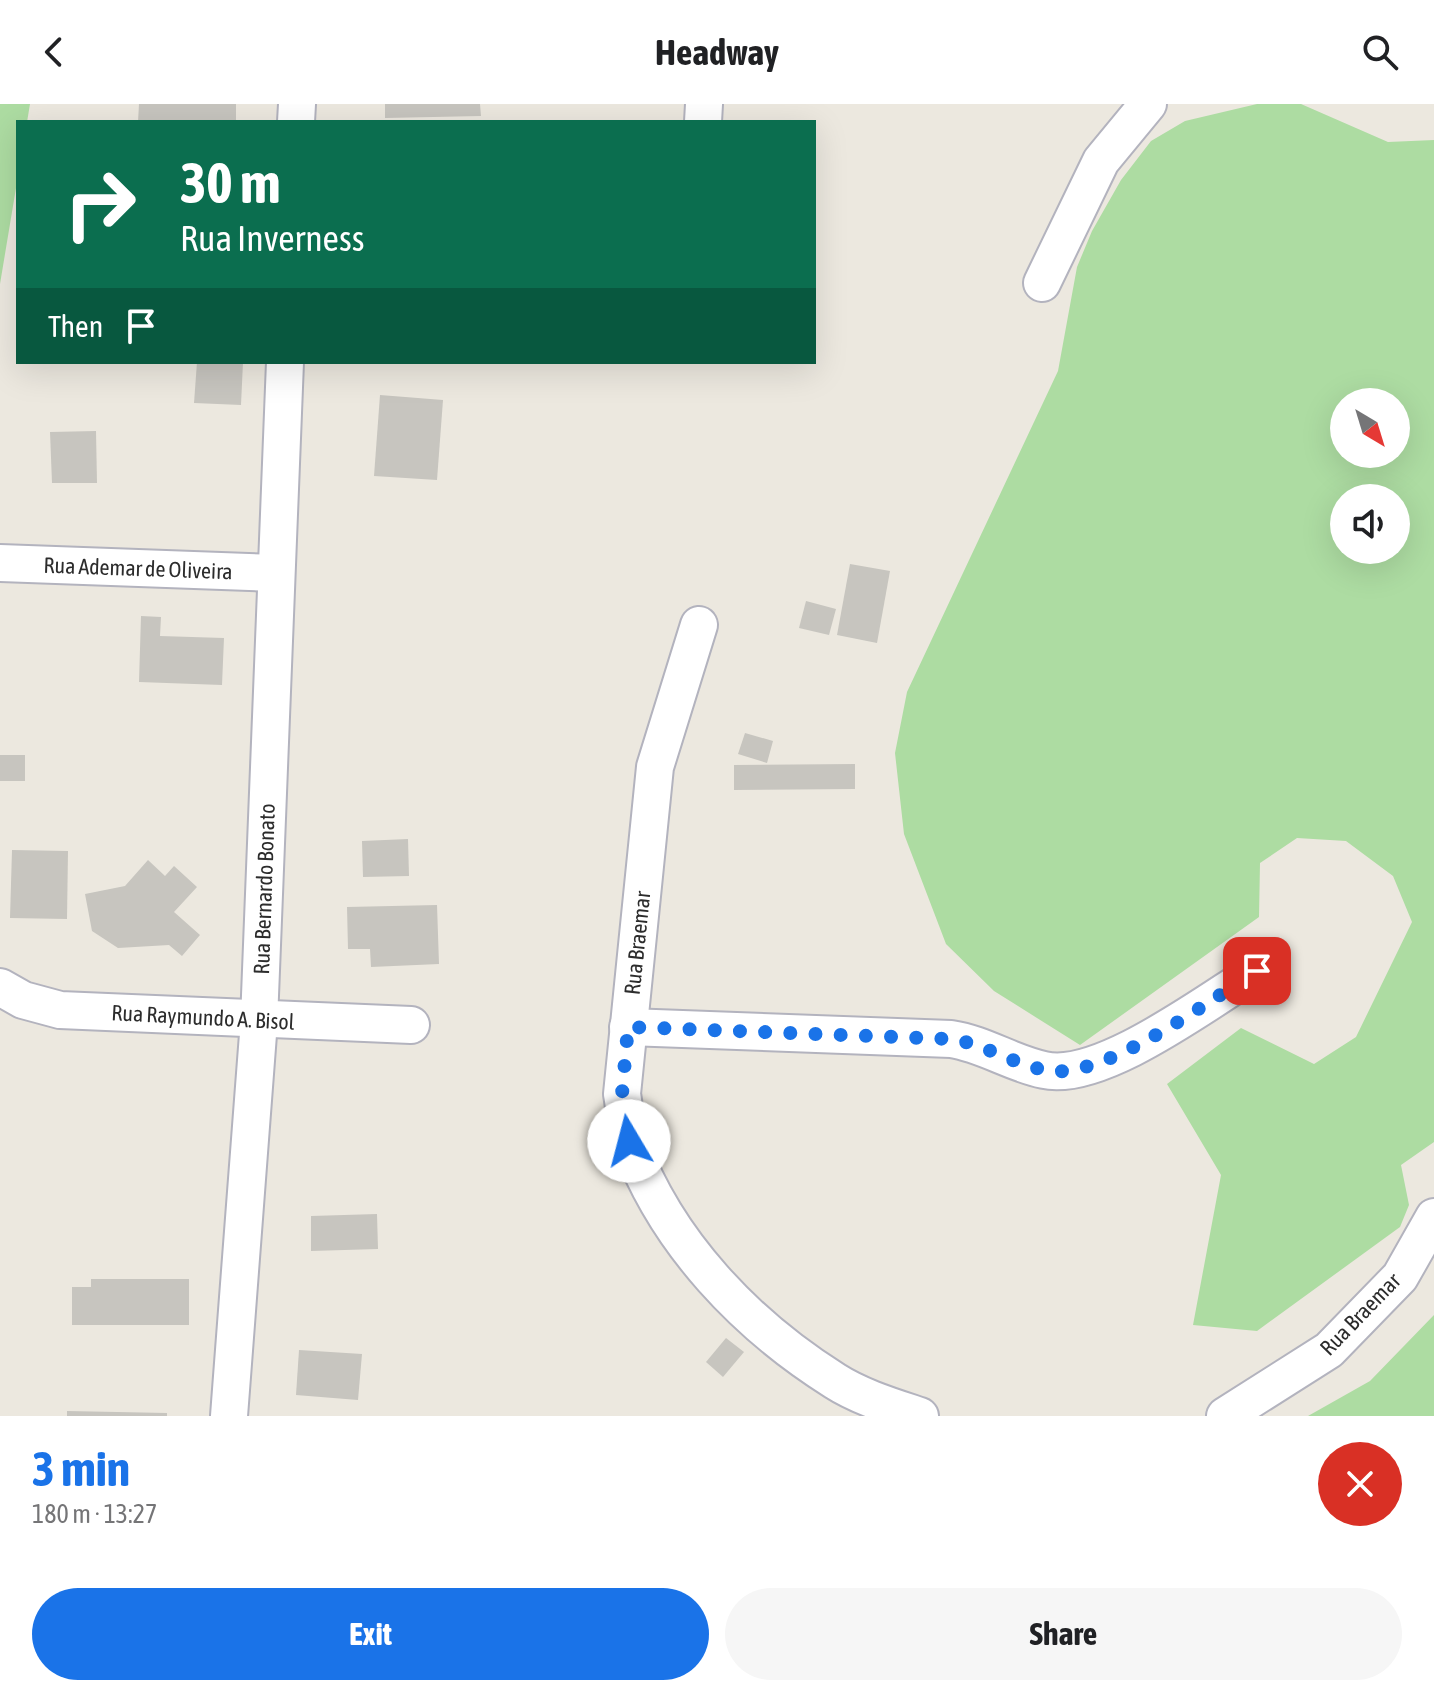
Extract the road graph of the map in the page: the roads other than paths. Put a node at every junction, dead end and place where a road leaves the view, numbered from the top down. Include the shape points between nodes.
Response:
1 (1148, 104) edge
2 (1042, 283) dead end
3 (285, 364) edge
4 (0, 563) edge
5 (275, 573) junction
6 (699, 625) dead end
7 (1257, 971) dead end
8 (0, 987) edge
9 (259, 1021) junction
10 (411, 1025) dead end
11 (628, 1027) junction
12 (1434, 1217) edge
13 (229, 1416) edge
14 (920, 1416) edge
15 (1225, 1416) edge

1 - 2 street via 1101,161
3 - 5 street, Rua Bernardo Bonato
4 - 5 street, Rua Ademar de Oliveira
5 - 9 street, Rua Bernardo Bonato
6 - 11 street, Rua Braemar via 655,767
7 - 11 street via 1126,1052 1083,1070 1046,1071 951,1039
8 - 9 street, Rua Raymundo A. Bisol via 60,1010
9 - 10 street, Rua Raymundo A. Bisol
9 - 13 street, Rua Bernardo Bonato
11 - 14 street, Rua Braemar via 622,1094 629,1141 659,1202 702,1268 759,1326 837,1383
12 - 15 street, Rua Braemar via 1400,1277 1329,1350

